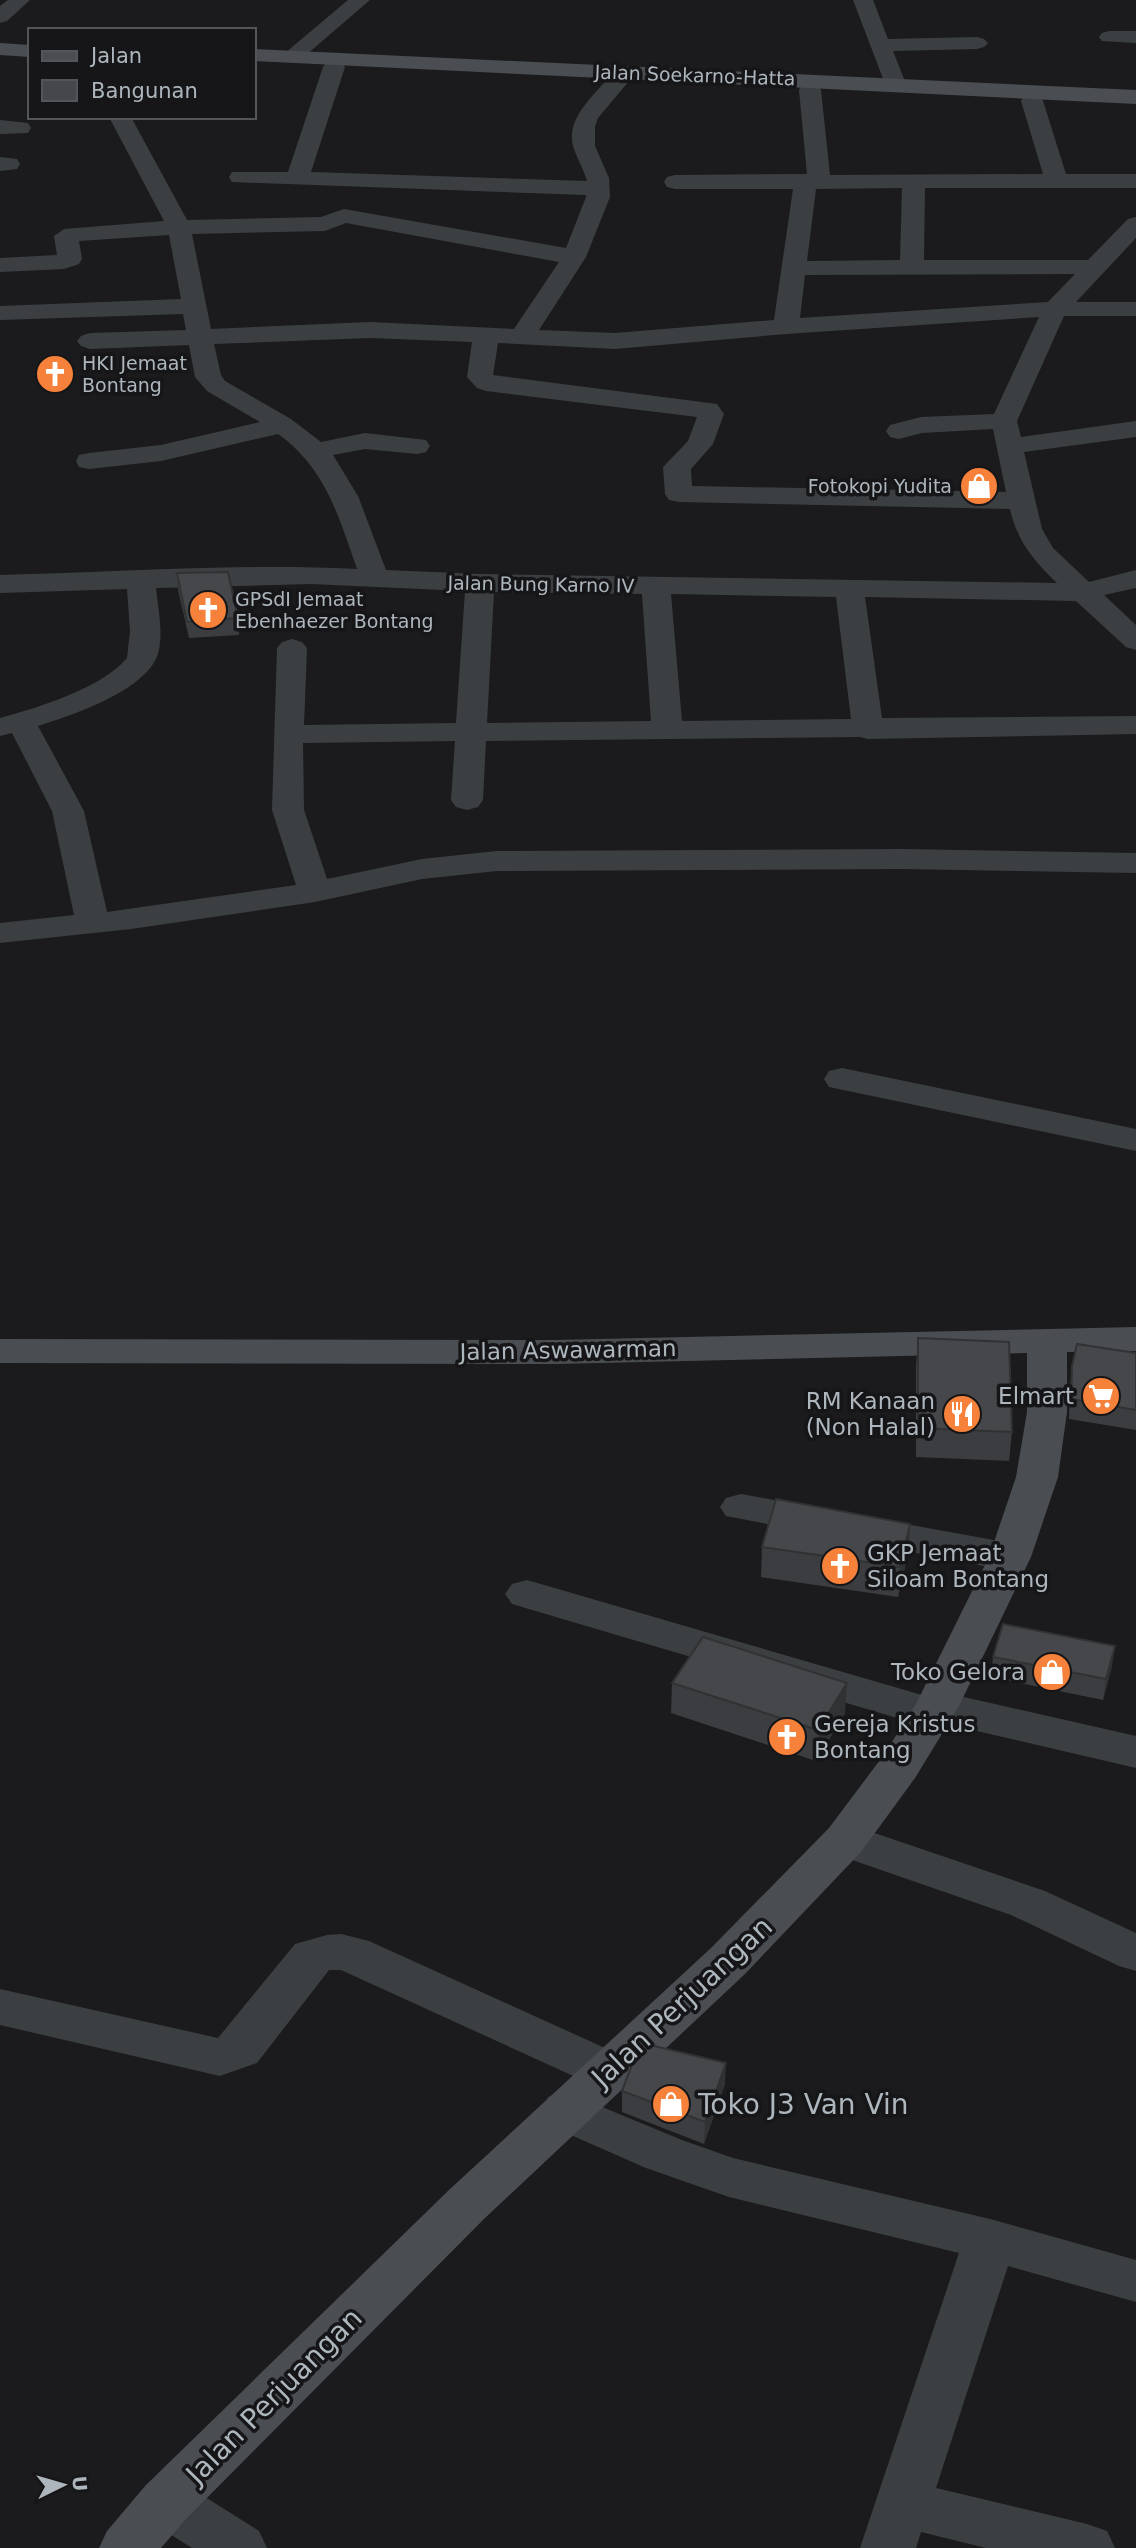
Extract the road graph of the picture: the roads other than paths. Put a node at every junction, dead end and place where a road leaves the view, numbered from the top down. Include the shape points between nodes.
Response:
1 (20, 0) edge
2 (360, 0) edge
3 (863, 0) edge
4 (0, 17) edge
5 (1109, 37) dead end
6 (1136, 37) edge
7 (28, 42) edge
8 (0, 43) edge
9 (977, 43) dead end
10 (882, 45) junction
11 (28, 50) edge
12 (256, 54) edge
13 (292, 57) junction
14 (256, 64) edge
15 (334, 67) junction
16 (618, 81) junction
17 (895, 84) junction
18 (810, 90) junction
19 (1136, 97) edge
20 (1032, 101) junction
21 (1136, 106) edge
22 (121, 119) edge
23 (240, 177) dead end
24 (297, 178) junction
25 (812, 180) junction
26 (914, 180) junction
27 (1056, 180) junction
28 (1136, 181) edge
29 (675, 182) dead end
30 (599, 188) junction
31 (1136, 225) edge
32 (179, 227) junction
33 (574, 257) junction
34 (0, 265) edge
35 (1094, 267) junction
36 (794, 268) junction
37 (912, 269) junction
38 (195, 306) junction
39 (1055, 309) junction
40 (1136, 309) edge
41 (0, 313) edge
42 (786, 326) junction
43 (486, 336) junction
44 (200, 338) junction
45 (521, 338) junction
46 (90, 341) dead end
47 (281, 425) junction
48 (1136, 429) edge
49 (900, 431) dead end
50 (1007, 434) junction
51 (417, 446) dead end
52 (315, 451) junction
53 (89, 461) dead end
54 (1023, 501) junction
55 (141, 578) junction
56 (375, 579) junction
57 (1136, 579) edge
58 (480, 583) junction
59 (3, 586) edge
60 (656, 586) junction
61 (849, 587) junction
62 (1082, 592) junction
63 (1136, 641) edge
64 (292, 648) dead end
65 (10, 724) edge
66 (1136, 725) edge
67 (667, 730) junction
68 (868, 730) junction
69 (470, 732) junction
70 (288, 734) junction
71 (467, 800) dead end
72 (1136, 863) edge
73 (315, 892) junction
74 (93, 924) junction
75 (0, 933) edge
76 (842, 1079) dead end
77 (1136, 1140) edge
78 (1136, 1339) edge
79 (1047, 1342) junction
80 (0, 1351) edge
81 (741, 1507) dead end
82 (1010, 1557) junction
83 (527, 1594) dead end
84 (934, 1710) junction
85 (1136, 1752) edge
86 (845, 1839) junction
87 (1136, 1953) edge
88 (0, 2007) edge
89 (609, 2071) junction
90 (566, 2111) junction
91 (990, 2239) junction
92 (1136, 2281) edge
93 (166, 2502) junction
94 (895, 2526) edge
95 (127, 2548) edge
96 (239, 2548) edge
97 (1087, 2548) edge

1 - 4 street
2 - 13 street
3 - 10 street
5 - 6 street
7 - 8 main road
8 - 11 main road
9 - 10 street
10 - 17 street
12 - 13 main road, Jalan Soekarno-Hatta
13 - 17 main road, Jalan Soekarno-Hatta
14 - 15 main road, Jalan Soekarno-Hatta
15 - 16 main road, Jalan Soekarno-Hatta
15 - 24 street
16 - 18 main road, Jalan Soekarno-Hatta
16 - 30 street via 584,126 584,146
17 - 19 main road, Jalan Soekarno-Hatta
18 - 20 main road, Jalan Soekarno-Hatta
18 - 25 street
20 - 21 main road, Jalan Soekarno-Hatta
20 - 27 street
22 - 32 street
23 - 24 street
24 - 30 street
25 - 26 street
25 - 29 street
25 - 36 street
26 - 27 street
26 - 37 street
27 - 28 street
30 - 33 street
31 - 35 street
32 - 33 street via 325,224 344,216
32 - 34 street via 72,234 66,236 70,259 64,262
32 - 38 street
33 - 45 street
35 - 37 street
35 - 39 street
36 - 37 street
36 - 42 street
38 - 41 street
38 - 44 street
39 - 40 street
39 - 42 street
39 - 50 street
42 - 45 street via 639,340
43 - 44 street via 370,330
43 - 45 street
43 - 54 street via 480,376 486,383 708,410 711,414 703,439 677,467 677,492 682,495
44 - 46 street
44 - 47 street via 205,367 216,386
47 - 52 street
47 - 53 street via 161,453
48 - 50 street
49 - 50 street via 920,425
50 - 54 street
51 - 52 street via 365,441
52 - 56 street via 342,489
54 - 62 street via 1028,529 1042,553
55 - 56 street, Jalan Bung Karno IV via 311,575
55 - 59 street, Jalan Bung Karno IV
55 - 65 street via 144,649 137,666 103,688
56 - 58 street, Jalan Bung Karno IV
57 - 62 street, Jalan Bung Karno IV
58 - 60 street, Jalan Bung Karno IV
58 - 69 street
60 - 61 street, Jalan Bung Karno IV
60 - 67 street
61 - 62 street, Jalan Bung Karno IV
61 - 68 street
62 - 63 street
64 - 70 street
65 - 74 street via 68,811
66 - 68 street
67 - 68 street
67 - 69 street
69 - 70 street
69 - 71 street
70 - 73 street via 288,810
72 - 73 street via 497,861 422,869
73 - 74 street
74 - 75 street
76 - 77 street
78 - 79 main road, Jalan Aswawarman
79 - 80 main road, Jalan Aswawarman via 555,1352
79 - 82 main road, Jalan Perjuangan via 1047,1412 1037,1477
81 - 82 street
82 - 84 main road, Jalan Perjuangan
83 - 84 street
84 - 85 street
84 - 86 main road, Jalan Perjuangan via 900,1767
86 - 87 street via 1028,1903
86 - 89 main road, Jalan Perjuangan via 728,1961
88 - 89 street via 220,2057 239,2050 312,1957 339,1951
89 - 90 main road, Jalan Perjuangan
90 - 91 street via 729,2177
90 - 93 main road, Jalan Perjuangan
91 - 92 street
91 - 94 street
93 - 95 main road, Jalan Perjuangan
93 - 96 street
94 - 97 street

